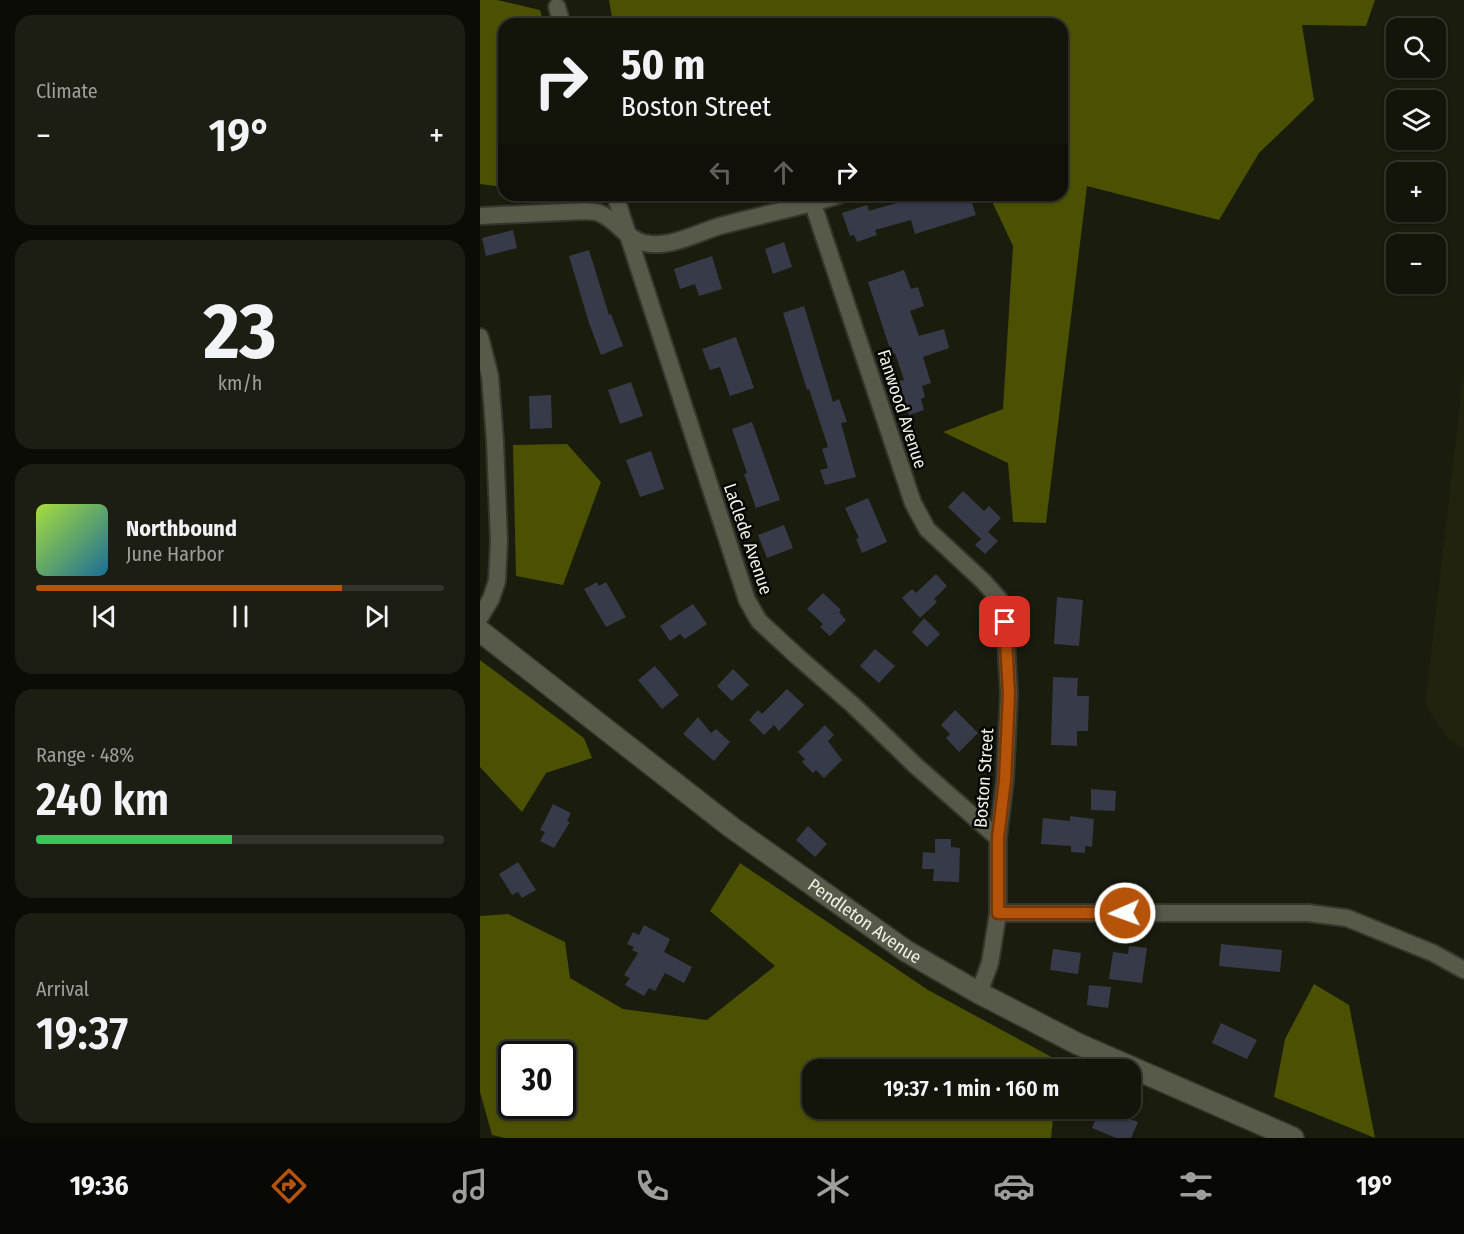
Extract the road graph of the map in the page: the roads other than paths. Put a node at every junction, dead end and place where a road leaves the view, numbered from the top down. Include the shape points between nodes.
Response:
1 (557, 7) dead end
2 (560, 18) edge
3 (617, 201) edge
4 (822, 201) edge
5 (813, 204) junction
6 (480, 216) edge
7 (626, 233) junction
8 (480, 338) edge
9 (999, 599) joint
10 (480, 617) edge
11 (480, 631) edge
12 (998, 838) junction
13 (998, 913) junction
14 (1464, 970) edge
15 (979, 993) junction
16 (1293, 1138) edge

1 - 2 street
3 - 7 street, LaClede Avenue
4 - 5 street
5 - 7 street via 664,244 643,243
5 - 9 street, Fanwood Avenue via 912,503 927,529
6 - 7 street via 585,211 599,213
7 - 12 street, LaClede Avenue via 747,600 759,621
8 - 10 street via 490,376 499,541 497,581
9 - 12 street, Boston Street via 1005,622 1009,694
11 - 15 street, Pendleton Avenue via 769,854 906,951
12 - 13 street, Boston Street
13 - 14 street via 1308,913 1347,918
13 - 15 street, Boston Street via 990,963
15 - 16 street, Pendleton Avenue via 1078,1044

